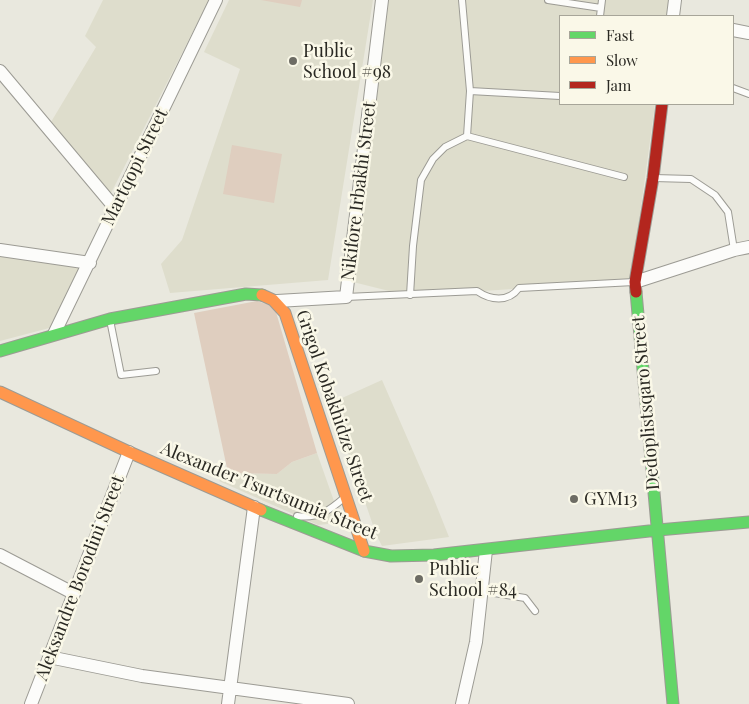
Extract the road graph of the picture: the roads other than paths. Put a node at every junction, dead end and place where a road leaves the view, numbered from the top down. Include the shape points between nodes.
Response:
1 (216, 0) edge
2 (382, 0) edge
3 (462, 0) edge
4 (548, 0) edge
5 (602, 0) edge
6 (676, 0) edge
7 (601, 8) junction
8 (600, 15) edge
9 (673, 15) edge
10 (734, 30) edge
11 (749, 33) edge
12 (0, 71) edge
13 (734, 88) edge
14 (470, 91) junction
15 (749, 94) edge
16 (559, 96) edge
17 (662, 105) edge
18 (467, 136) junction
19 (624, 177) dead end
20 (653, 178) junction
21 (115, 208) junction
22 (749, 247) edge
23 (0, 250) edge
24 (734, 250) junction
25 (90, 263) junction
26 (634, 282) junction
27 (410, 294) junction
28 (346, 297) junction
29 (277, 301) junction
30 (110, 319) junction
31 (54, 334) junction
32 (0, 351) edge
33 (156, 371) dead end
34 (0, 392) edge
35 (129, 452) junction
36 (346, 496) junction
37 (254, 507) junction
38 (749, 522) edge
39 (658, 530) junction
40 (486, 550) junction
41 (364, 551) junction
42 (0, 555) edge
43 (482, 592) junction
44 (73, 593) junction
45 (535, 611) dead end
46 (49, 657) junction
47 (229, 688) junction
48 (31, 704) edge
49 (228, 704) edge
50 (348, 704) edge
51 (462, 704) edge
52 (673, 704) edge

1 - 21 street, Martqopi Street
2 - 28 street, Nikifore Irbakhi Street
3 - 14 lane
4 - 7 lane
5 - 7 lane
6 - 9 street
7 - 8 lane
10 - 11 street
12 - 21 street
13 - 15 lane
14 - 16 lane
14 - 18 lane
17 - 20 street, Dedoplistsqaro Street
18 - 19 lane
18 - 27 lane via 445,147 433,159 421,180
20 - 24 lane via 691,178 715,194 728,212
20 - 26 street, Dedoplistsqaro Street
21 - 25 street, Martqopi Street
22 - 24 street
23 - 25 street
24 - 26 street
25 - 31 street, Martqopi Street
26 - 27 lane via 519,288 498,299 477,291
26 - 39 street, Dedoplistsqaro Street
27 - 28 lane
28 - 29 street, Nikifore Irbakhi Street
29 - 30 street, Nikifore Irbakhi Street via 259,294 246,294
29 - 36 street, Grigol Kobakhidze Street via 285,313
30 - 31 street, Nikifore Irbakhi Street
30 - 33 lane via 121,375
31 - 32 street, Nikifore Irbakhi Street
34 - 35 street, Alexander Tsurtsumia Street
35 - 37 street, Alexander Tsurtsumia Street
35 - 44 street, Aleksandre Borodini Street
36 - 37 lane via 318,516 306,518
36 - 41 street, Grigol Kobakhidze Street
37 - 41 street, Alexander Tsurtsumia Street
37 - 47 street
38 - 39 street, Alexander Tsurtsumia Street
39 - 40 street, Alexander Tsurtsumia Street
39 - 52 street, Dedoplistsqaro Street
40 - 41 street, Alexander Tsurtsumia Street via 397,556
40 - 43 street
42 - 44 street
43 - 45 lane via 525,598
43 - 51 street via 476,642
44 - 46 street, Aleksandre Borodini Street
46 - 47 street via 142,676
46 - 48 street, Aleksandre Borodini Street
47 - 49 street
47 - 50 street

